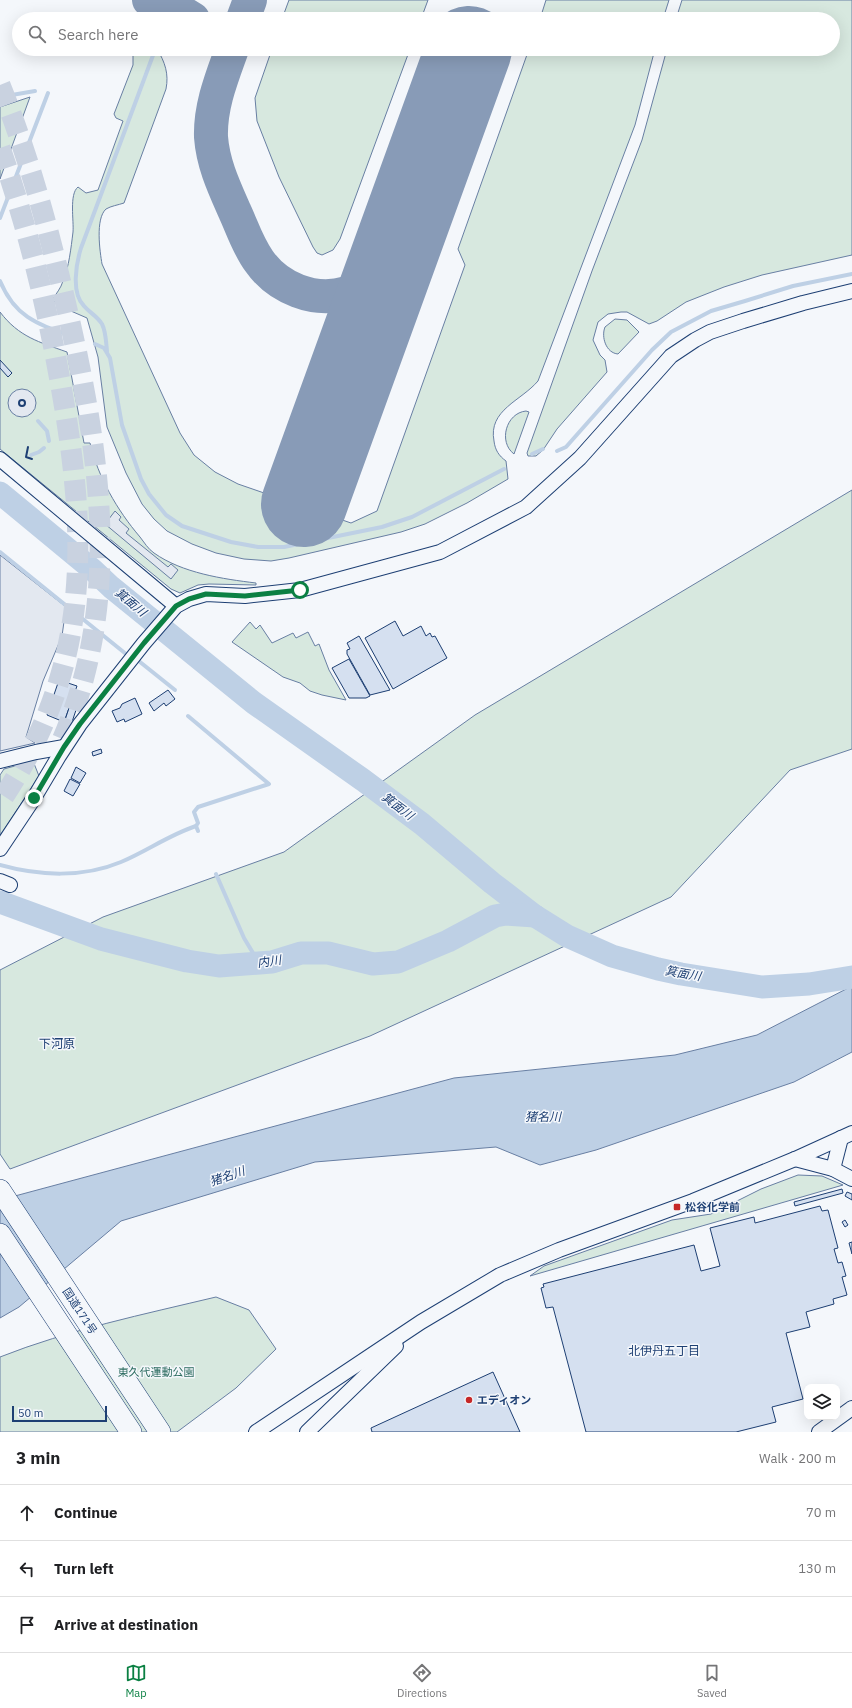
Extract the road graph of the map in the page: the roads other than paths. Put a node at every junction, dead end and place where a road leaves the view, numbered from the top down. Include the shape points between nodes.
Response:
1 (852, 291) edge
2 (0, 459) edge
3 (174, 607) junction
4 (64, 747) junction
5 (0, 761) edge
6 (0, 849) edge
7 (847, 1135) edge
8 (796, 1159) junction
9 (833, 1169) junction
10 (852, 1179) edge
11 (0, 1190) edge
12 (0, 1234) edge
13 (421, 1322) junction
14 (852, 1408) edge
15 (131, 1432) edge
16 (160, 1432) edge
17 (256, 1432) edge
18 (307, 1432) edge
19 (819, 1432) edge

1 - 3 street via 803,303 710,332 695,340 671,356 580,458 526,507 440,552 300,590 245,596 206,594
2 - 3 street
3 - 4 street
4 - 5 street
4 - 6 street
7 - 8 street
7 - 9 street
8 - 9 street
8 - 13 street via 500,1275
9 - 10 street
11 - 16 highway, 国道171号
12 - 15 highway
13 - 17 street
13 - 18 street
14 - 19 street

